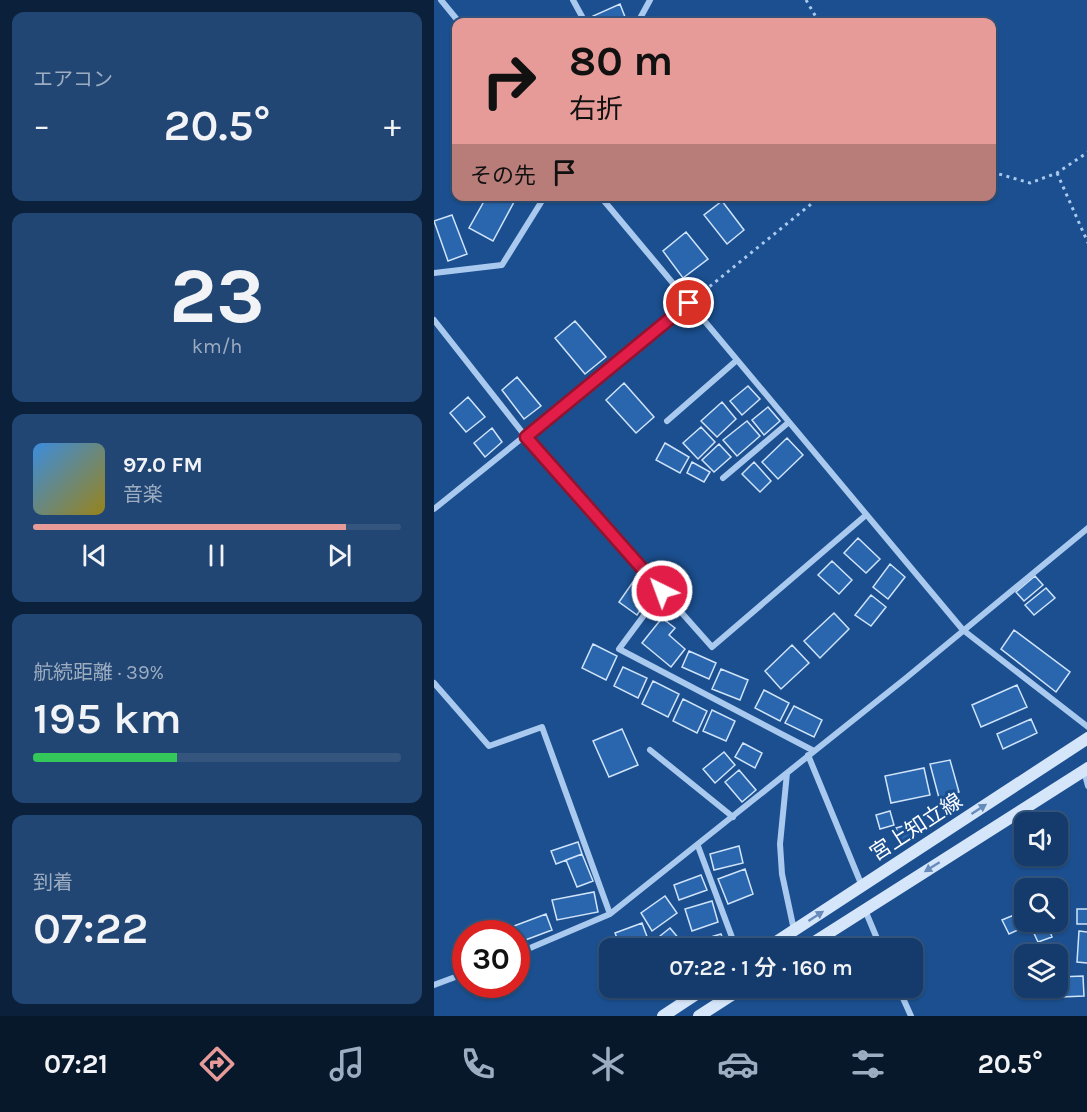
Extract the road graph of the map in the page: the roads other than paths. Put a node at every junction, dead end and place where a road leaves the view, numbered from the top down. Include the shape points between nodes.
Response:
1 (441, 0) edge
2 (573, 0) edge
3 (650, 0) edge
4 (456, 18) edge
5 (583, 18) edge
6 (640, 18) edge
7 (542, 201) edge
8 (604, 201) edge
9 (434, 273) edge
10 (689, 303) junction
11 (434, 320) edge
12 (737, 360) junction
13 (667, 422) dead end
14 (789, 422) junction
15 (526, 437) junction
16 (723, 478) dead end
17 (434, 509) edge
18 (866, 515) junction
19 (1088, 528) edge
20 (662, 591) junction
21 (963, 630) junction
22 (434, 683) edge
23 (1088, 727) edge
24 (1088, 738) edge
25 (650, 750) dead end
26 (811, 753) junction
27 (1086, 770) edge
28 (787, 773) junction
29 (1088, 786) edge
30 (733, 817) junction
31 (698, 846) junction
32 (862, 886) junction
33 (864, 909) junction
34 (610, 914) junction
35 (794, 930) junction
36 (732, 938) edge
37 (782, 938) edge
38 (820, 938) edge
39 (877, 938) edge
40 (530, 948) edge
41 (452, 978) edge
42 (434, 985) edge
43 (690, 998) edge
44 (727, 998) edge
45 (903, 998) edge
46 (663, 1016) edge
47 (700, 1016) edge
48 (911, 1016) edge

1 - 4 street
2 - 5 street
3 - 6 street
7 - 9 street via 502,265
8 - 10 street
10 - 12 street
10 - 15 street
11 - 15 street
12 - 13 street
12 - 14 street
14 - 16 street
14 - 18 street
15 - 17 street
15 - 20 street
18 - 20 street via 712,647
18 - 21 street
19 - 21 street
20 - 26 street via 619,649
21 - 23 street
21 - 26 street
22 - 34 street via 489,746 542,727
32 -> 24 main road, 宮上知立線
25 - 30 street
26 - 28 street
26 - 32 street
27 - 29 street
27 -> 33 main road, 宮上知立線
28 - 30 street
28 - 35 street via 780,844
30 - 31 street
31 - 34 street
31 - 36 street
35 -> 32 main road, 宮上知立線
33 - 38 main road, 宮上知立線
33 - 39 street
34 - 40 street
35 - 37 main road, 宮上知立線
41 - 42 street
43 - 46 main road
44 - 47 main road
45 - 48 street

